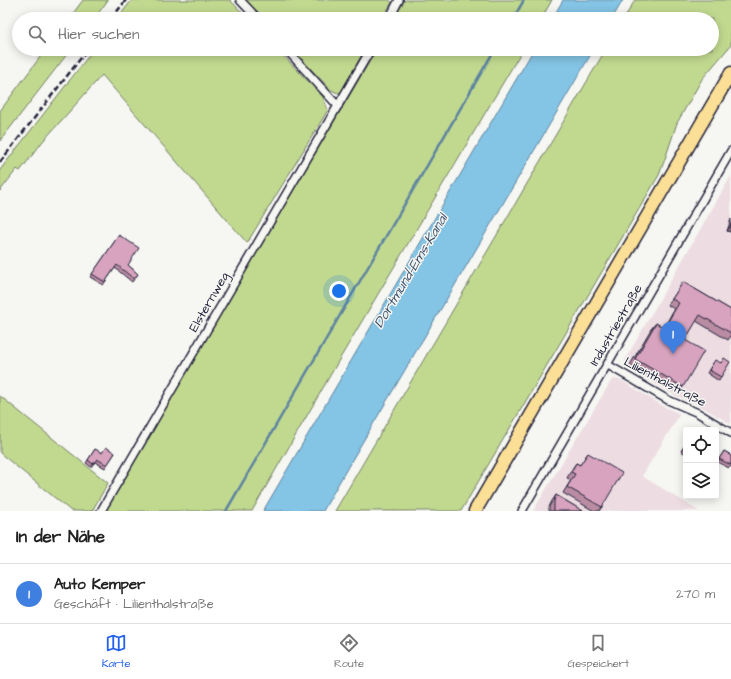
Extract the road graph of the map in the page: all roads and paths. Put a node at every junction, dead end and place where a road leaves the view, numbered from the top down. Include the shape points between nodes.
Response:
1 (240, 0) edge
2 (400, 0) edge
3 (251, 12) edge
4 (392, 12) edge
5 (292, 56) edge
6 (367, 56) edge
7 (731, 73) edge
8 (338, 106) junction
9 (731, 152) edge
10 (608, 365) junction
11 (731, 433) edge
12 (101, 511) edge
13 (475, 511) edge
14 (522, 511) edge

1 - 3 street
2 - 4 street
5 - 8 street
6 - 8 street, Elsternweg
7 - 13 main road
8 - 12 street, Elsternweg
9 - 10 street, Industriestraße
10 - 11 street, Lilienthalstraße
10 - 14 street, Industriestraße

